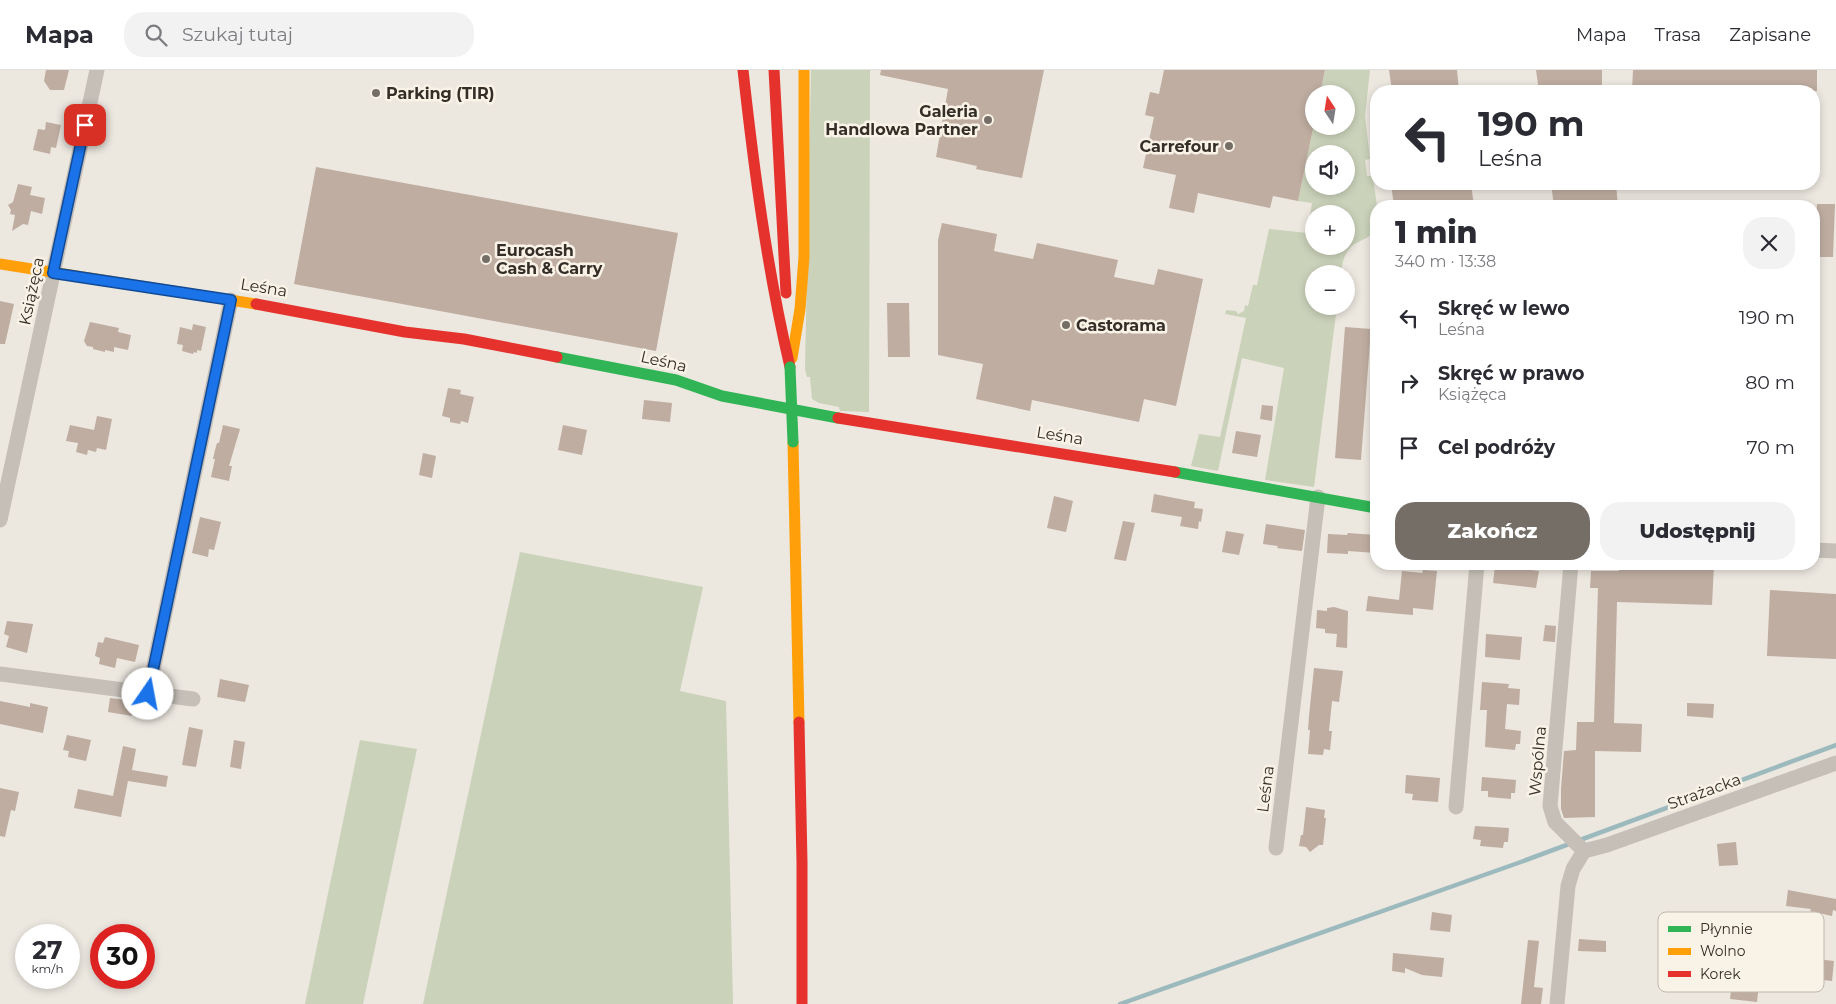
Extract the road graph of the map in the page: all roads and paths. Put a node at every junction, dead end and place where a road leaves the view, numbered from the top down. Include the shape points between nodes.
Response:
1 (97, 70) edge
2 (743, 70) edge
3 (774, 70) edge
4 (804, 70) edge
5 (0, 264) edge
6 (53, 273) junction
7 (231, 300) junction
8 (790, 367) junction
9 (1318, 496) junction
10 (1370, 507) edge
11 (0, 520) edge
12 (1820, 550) edge
13 (1836, 551) edge
14 (1476, 570) edge
15 (1571, 570) edge
16 (0, 674) edge
17 (148, 694) junction
18 (193, 699) dead end
19 (1836, 764) edge
20 (1456, 807) dead end
21 (1580, 847) junction
22 (1276, 848) dead end
23 (802, 1004) edge
24 (1557, 1004) edge

1 - 6 street, Książęca
2 - 8 main road via 767,260
3 - 8 main road
4 - 8 main road via 804,257 800,310
5 - 6 main road, Leśna
6 - 7 main road, Leśna
6 - 11 street, Książęca
7 - 9 main road, Leśna via 584,362 676,380 722,396 864,422
7 - 17 street
8 - 23 main road, bridge via 802,862
9 - 10 main road, Leśna
9 - 22 street, Leśna
12 - 13 street
14 - 20 street
15 - 21 street, Wspólna via 1550,806 1555,822
16 - 17 street
17 - 18 street
19 - 21 street, Strażacka via 1607,845
21 - 24 street via 1568,886

